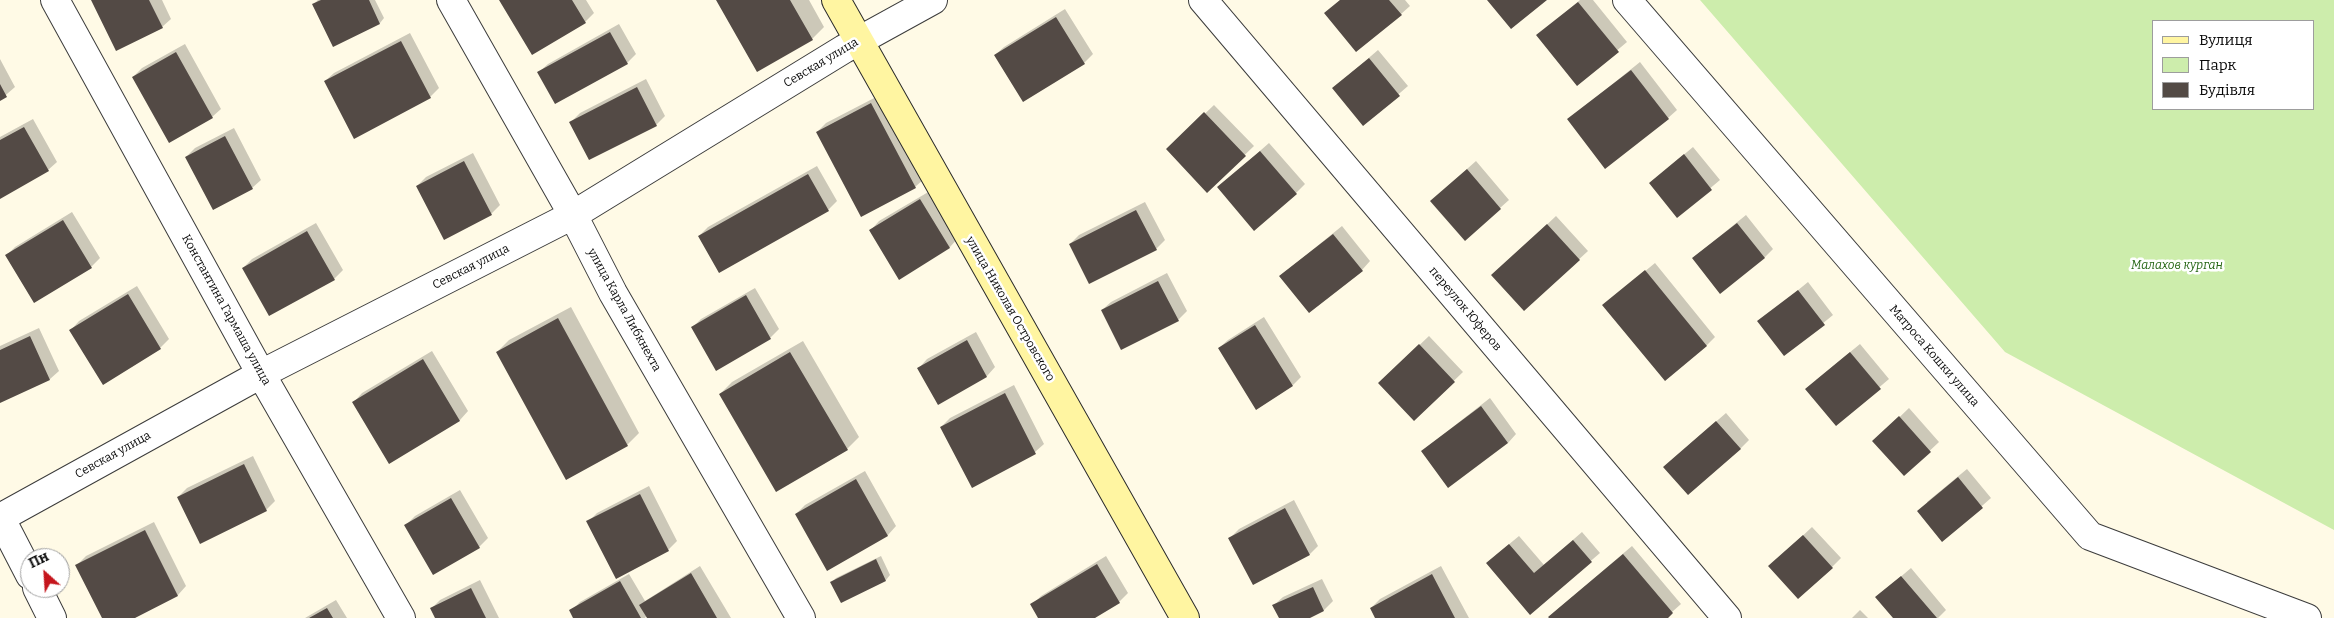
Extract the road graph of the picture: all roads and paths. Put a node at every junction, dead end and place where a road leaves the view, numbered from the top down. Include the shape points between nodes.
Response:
1 (55, 0) edge
2 (452, 0) edge
3 (836, 0) edge
4 (933, 0) edge
5 (1203, 0) edge
6 (1628, 0) edge
7 (858, 41) junction
8 (573, 216) junction
9 (261, 374) junction
10 (0, 518) edge
11 (20, 556) edge
12 (42, 598) edge
13 (52, 618) edge
14 (401, 618) edge
15 (801, 618) edge
16 (1185, 618) edge
17 (1727, 618) edge
18 (2307, 618) edge

1 - 9 street, Константина Гармаша улица
2 - 8 street, улица Карла Либкнехта
3 - 7 main road, улица Николая Островского
4 - 7 street, Севская улица
5 - 17 street, переулок Юферов
6 - 18 street, Матроса Кошки улица via 2090,536
7 - 8 street, Севская улица
7 - 16 main road, улица Николая Островского
8 - 9 street, Севская улица
8 - 15 street, улица Карла Либкнехта via 613,292
9 - 10 street, Севская улица
9 - 14 street, Константина Гармаша улица
10 - 11 street
12 - 13 street

